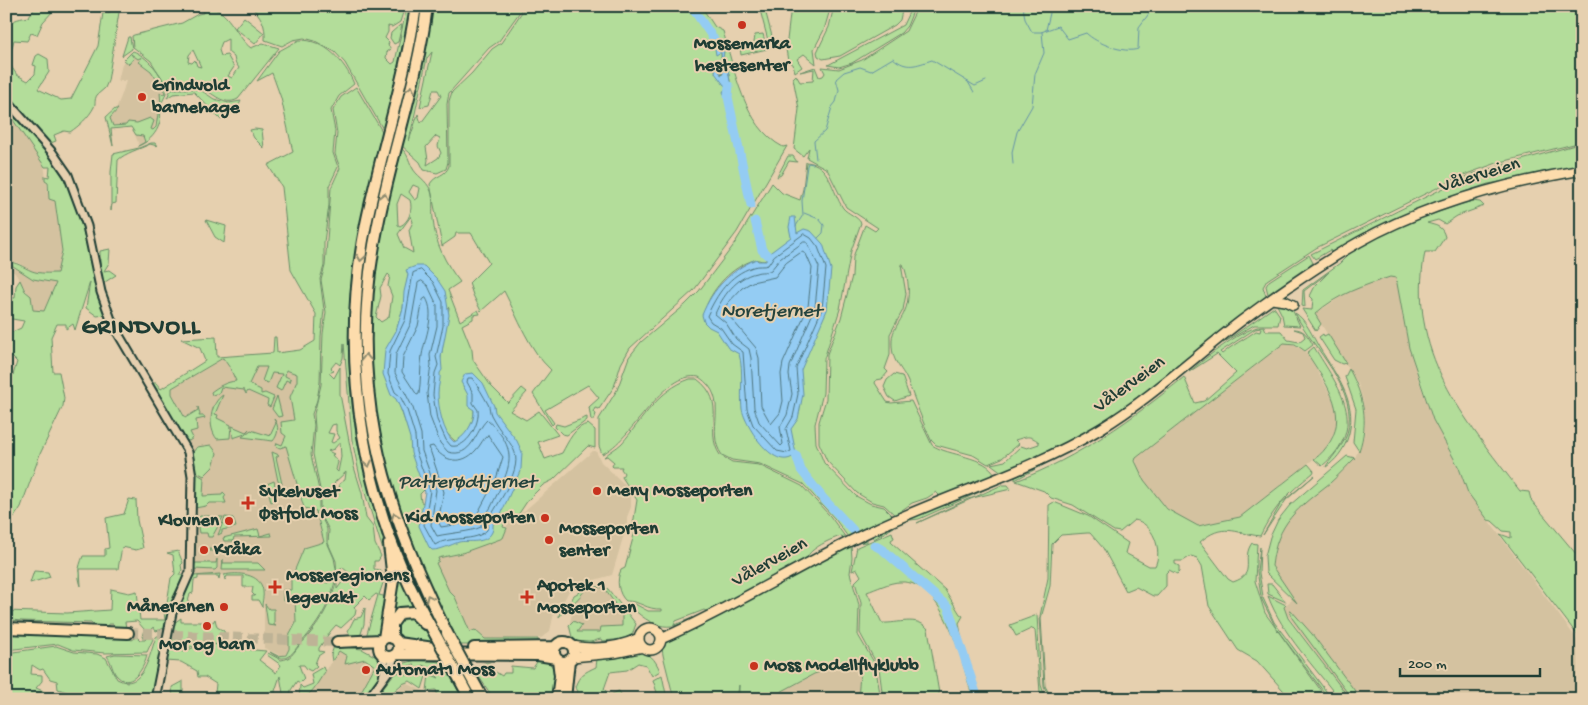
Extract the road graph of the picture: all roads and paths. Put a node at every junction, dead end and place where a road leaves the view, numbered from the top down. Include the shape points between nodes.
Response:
1 (416, 6) edge
2 (427, 6) edge
3 (6, 100) edge
4 (1582, 170) edge
5 (1272, 299) junction
6 (1293, 305) dead end
7 (384, 519) junction
8 (690, 625) junction
9 (6, 628) edge
10 (656, 630) junction
11 (128, 633) tunnel mouth
12 (435, 634) junction
13 (661, 639) junction
14 (389, 640) junction
15 (337, 642) tunnel mouth
16 (356, 643) junction
17 (641, 643) junction
18 (555, 646) junction
19 (572, 646) junction
20 (388, 654) junction
21 (557, 659) junction
22 (571, 659) junction
23 (469, 675) junction
24 (383, 678) junction
25 (155, 699) edge
26 (368, 699) edge
27 (470, 699) edge
28 (483, 699) edge
29 (489, 699) edge
30 (557, 699) edge
31 (565, 699) edge

1 -> 7 highway via 360,257 354,342 362,434
23 -> 2 highway, bridge via 421,582 391,504 376,446 368,394 365,329 369,278 379,217
3 - 25 street via 68,175 88,226 101,292 113,324 188,452 192,469 190,572 172,612
4 - 5 main road, Vålerveien via 1499,187 1410,218 1360,242
5 - 6 main road
5 - 8 main road, Vålerveien via 1148,396 1100,429 1028,466 845,543
7 - 12 highway
7 - 14 highway via 393,580
8 - 10 main road, Vålerveien
8 - 13 main road, Vålerveien
9 - 11 highway
10 - 13 main road
10 - 17 main road, Vålerveien via 645,629
12 - 14 highway via 416,614 406,611 393,620
12 - 27 highway, bridge
13 - 17 main road, Vålerveien via 654,649
14 - 16 highway
14 - 18 highway via 412,646 450,648
14 - 20 highway via 379,646
14 - 20 highway via 399,648
15 - 16 highway
16 - 20 highway
17 - 19 main road via 605,648
17 - 22 main road via 614,654
18 - 19 highway via 562,642
18 - 21 highway
19 - 22 highway
20 - 21 highway via 538,655
20 - 24 street
20 - 24 street via 391,666
21 - 22 highway
21 - 30 highway via 560,676
22 - 31 highway
23 - 28 highway
23 - 29 highway
24 - 26 street

